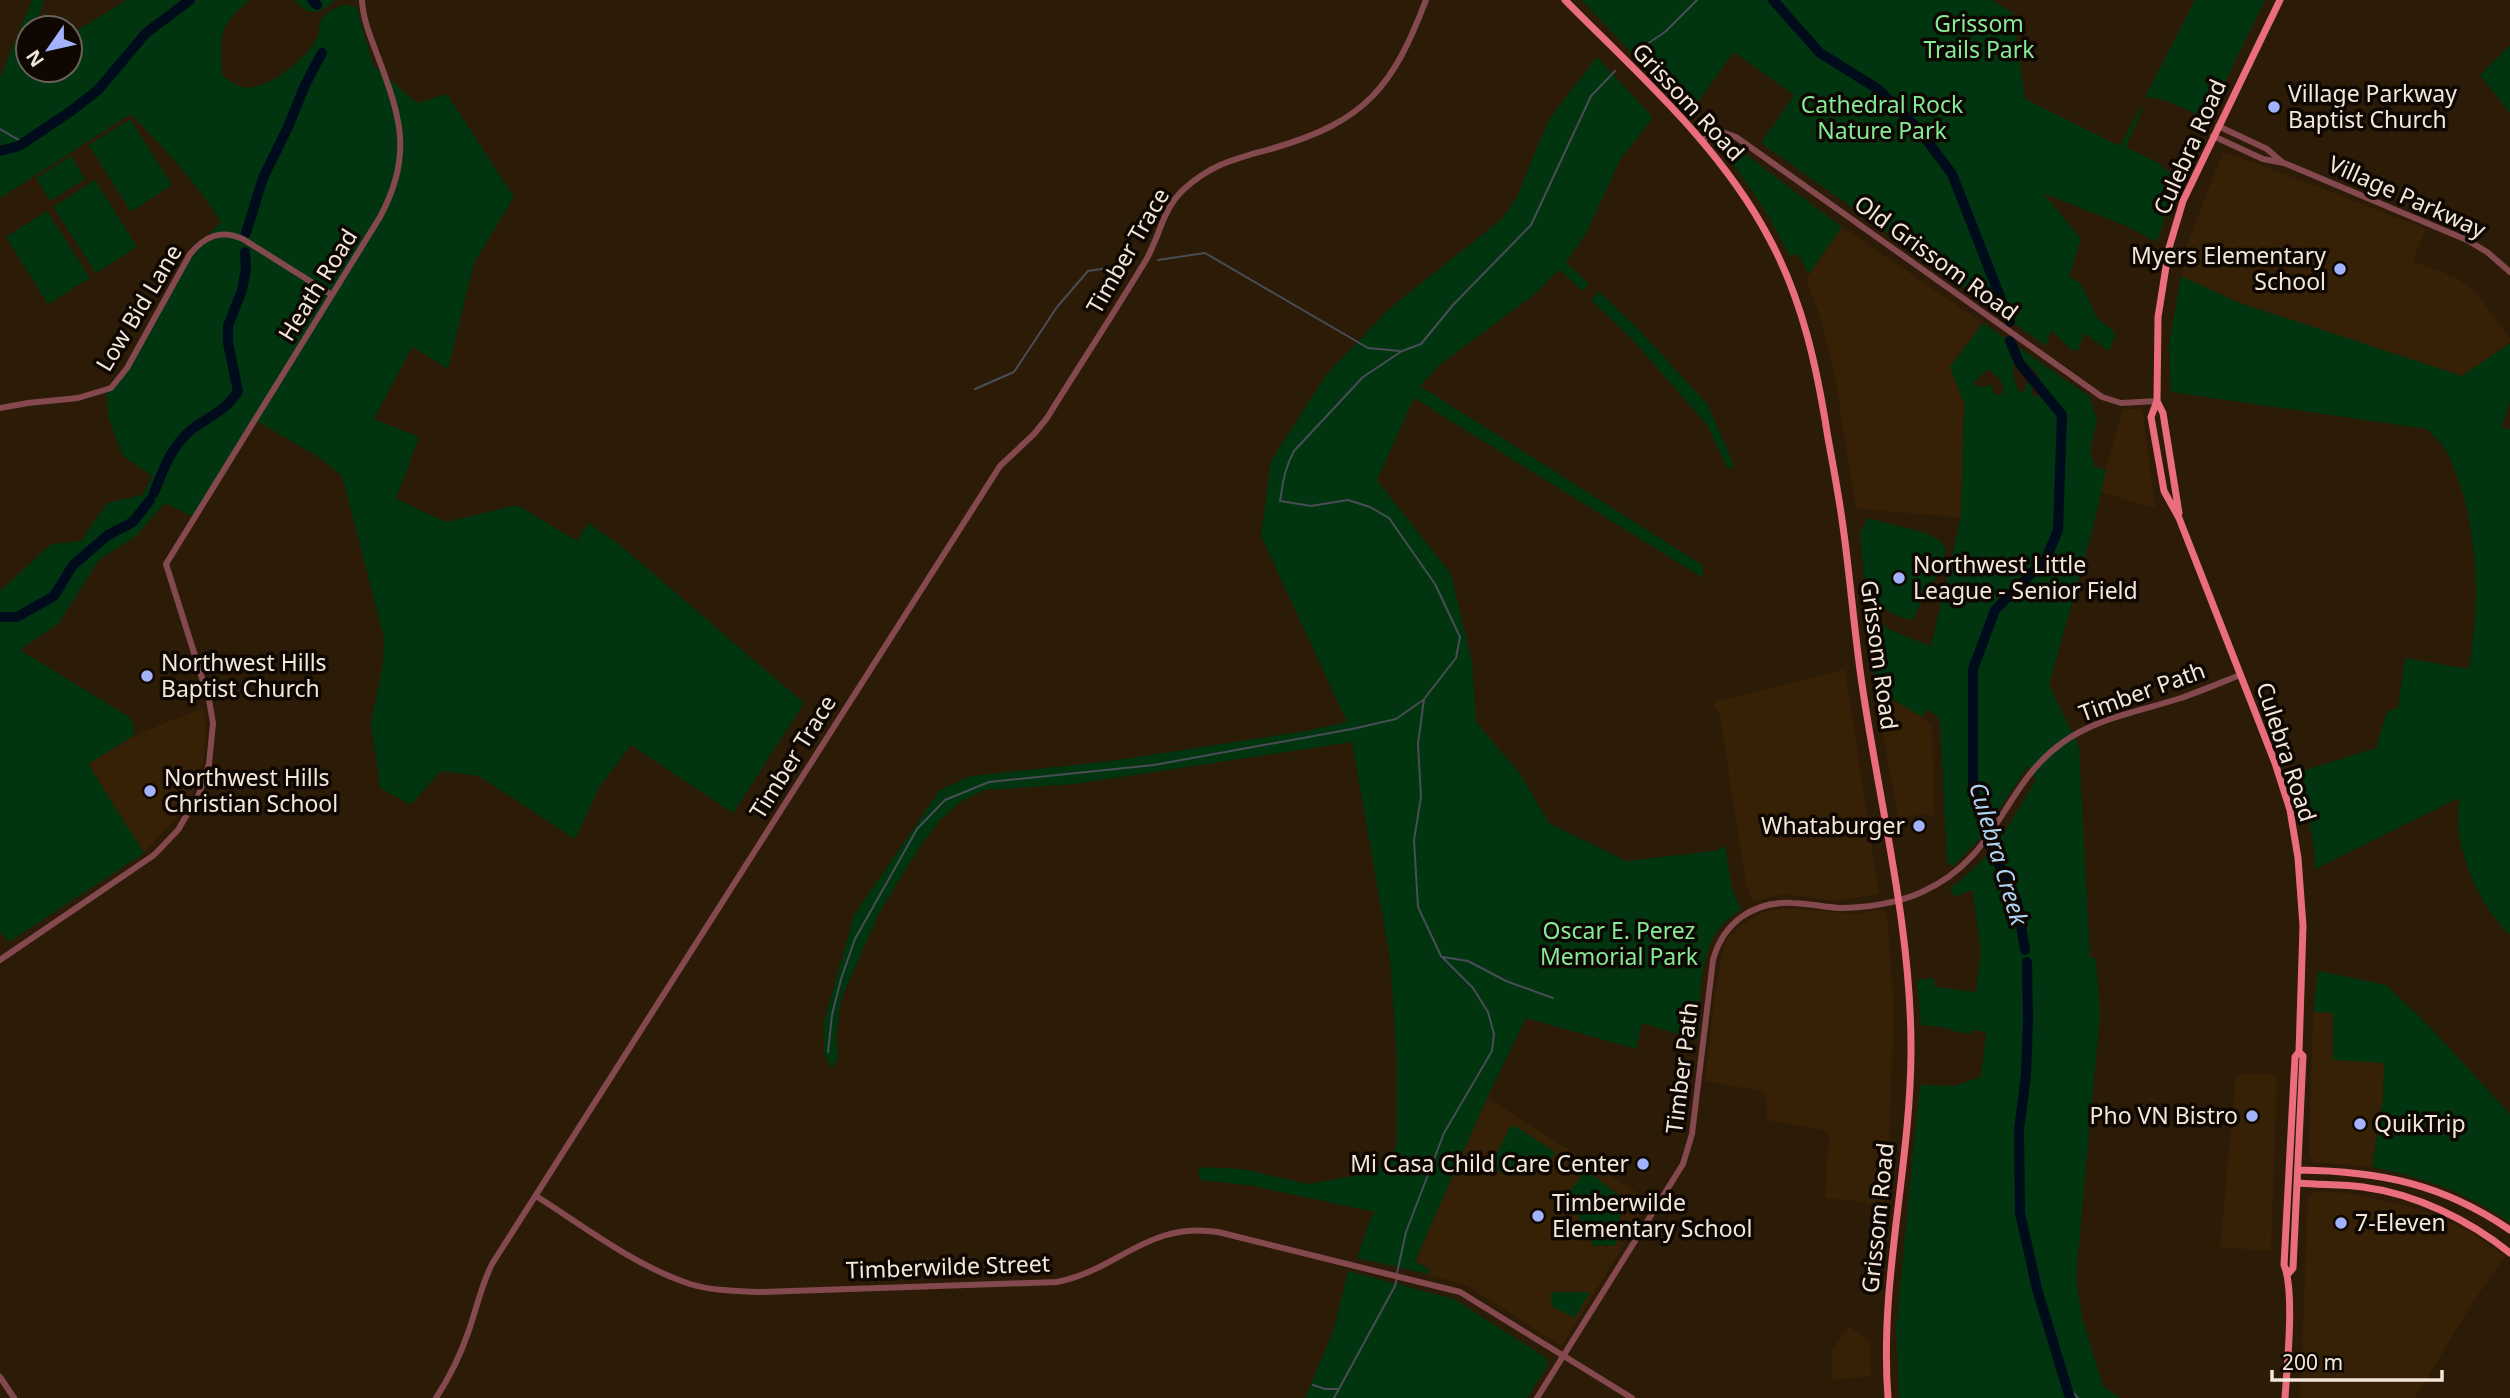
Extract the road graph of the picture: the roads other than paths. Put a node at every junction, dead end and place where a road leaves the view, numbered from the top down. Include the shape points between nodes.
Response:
1 (362, 0) edge
2 (1426, 0) edge
3 (1565, 0) edge
4 (2280, 0) edge
5 (2218, 126) junction
6 (2213, 136) junction
7 (1701, 139) junction
8 (2284, 163) junction
9 (2510, 272) edge
10 (332, 295) junction
11 (2157, 401) junction
12 (0, 408) edge
13 (2179, 518) junction
14 (2240, 675) junction
15 (1897, 900) junction
16 (0, 960) edge
17 (2299, 1052) junction
18 (2299, 1171) junction
19 (2367, 1174) junction
20 (2298, 1183) junction
21 (2365, 1187) junction
22 (536, 1196) junction
23 (2510, 1230) edge
24 (2510, 1253) edge
25 (2288, 1274) junction
26 (1564, 1355) junction
27 (0, 1377) edge
28 (14, 1398) edge
29 (436, 1398) edge
30 (1537, 1398) edge
31 (1632, 1398) edge
32 (1888, 1398) edge
33 (2286, 1398) edge

1 - 10 street, Heath Road via 399,117 400,161 387,204
2 - 22 street, Timber Trace via 1398,65 1354,113 1306,138 1220,163 1181,192 1166,210 1148,256 1047,418 1000,466
3 - 7 main road, Grissom Road
4 - 5 main road, Culebra Road
5 - 6 main road, Culebra Road
5 - 8 street, Village Parkway via 2267,149
6 - 8 street, Village Parkway via 2263,159
6 - 11 main road, Culebra Road via 2183,201 2169,248 2157,329
7 - 11 street, Old Grissom Road via 1721,132 1736,137 2102,397 2121,403
7 - 15 main road, Grissom Road via 1734,180 1771,240 1812,348 1844,531 1863,689
8 - 9 street, Village Parkway via 2467,240
10 - 12 street, Low Bid Lane via 243,239 228,234 212,236 190,254 127,368 111,388 78,398
10 - 16 street, Heath Road via 166,564 213,723 200,794 178,831 154,855
11 - 13 main road, Culebra Road via 2163,413
11 - 13 main road, Culebra Road via 2151,417 2160,475
13 - 14 main road, Culebra Road
14 - 15 street, Timber Path via 2101,723 2062,743 2031,772 1971,860 1925,891
14 - 17 main road, Culebra Road via 2283,787 2294,834 2303,926
15 - 26 street, Timber Path via 1839,908 1773,904 1750,911 1725,932 1713,960 1692,1134 1683,1164
15 - 32 main road, Grissom Road via 1906,962 1911,1059 1888,1307
17 - 18 main road, Culebra Road via 2303,1056
17 - 25 main road, Culebra Road via 2295,1057 2284,1265
18 - 19 main road
18 - 20 main road, Culebra Road
19 - 21 main road
19 - 23 main road via 2410,1182 2451,1197
20 - 21 main road
20 - 25 main road, Culebra Road via 2293,1268
21 - 24 main road via 2437,1209
22 - 26 street, Timberwilde Street via 660,1272 729,1291 1057,1282 1086,1273 1155,1237 1185,1230 1218,1232 1452,1289
22 - 29 street, Timber Trace via 485,1278 465,1343
25 - 33 main road, Culebra Road
26 - 30 street, Timber Path
26 - 31 street, Timberwilde Street
27 - 28 street

